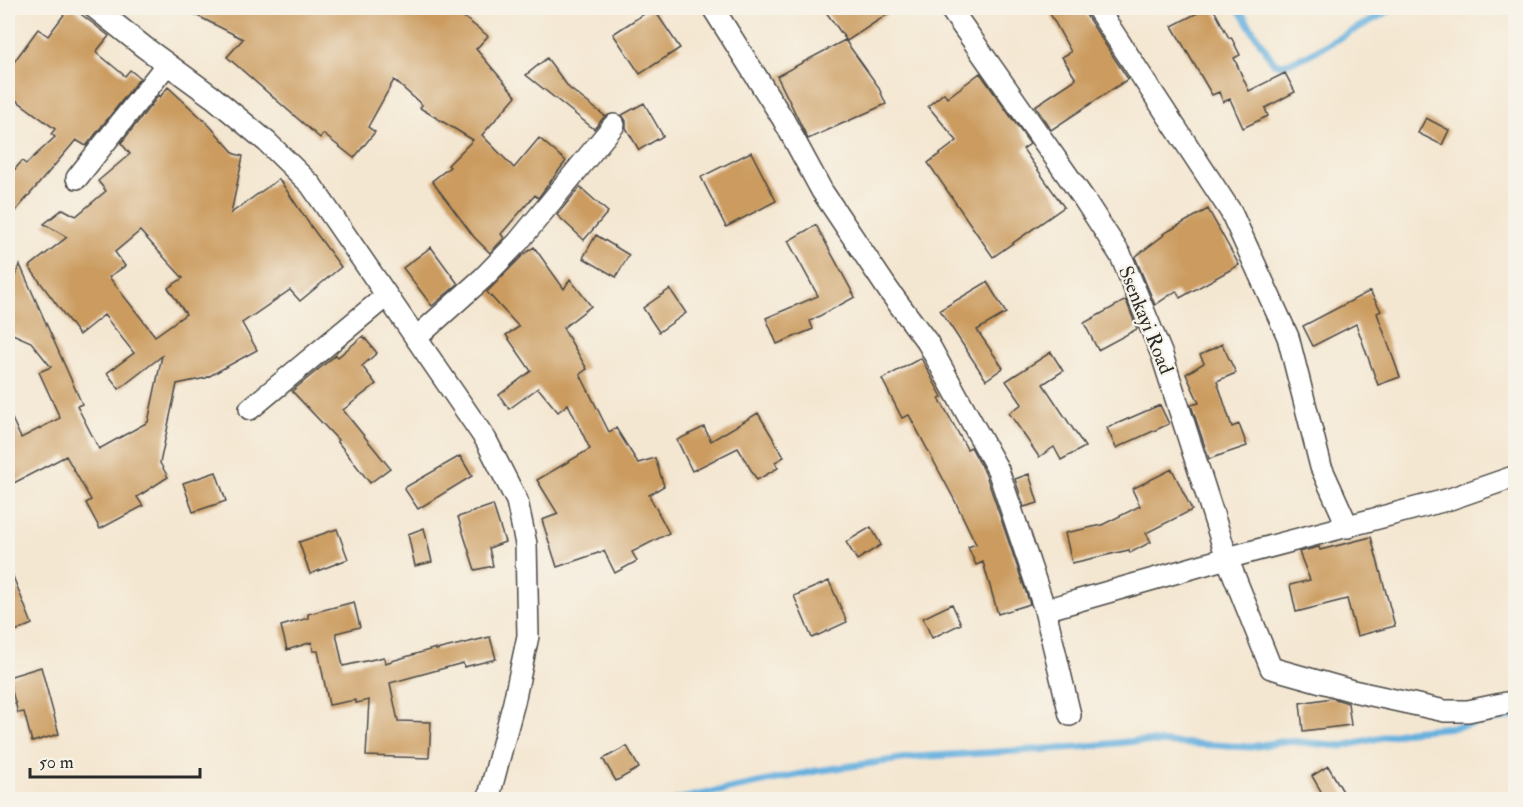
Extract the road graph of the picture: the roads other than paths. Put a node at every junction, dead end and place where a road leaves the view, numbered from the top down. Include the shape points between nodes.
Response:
1 (95, 8) edge
2 (714, 8) edge
3 (950, 8) edge
4 (1097, 8) edge
5 (167, 64) junction
6 (614, 125) dead end
7 (77, 178) dead end
8 (386, 296) junction
9 (416, 338) junction
10 (250, 409) dead end
11 (1515, 476) edge
12 (1348, 527) junction
13 (1227, 558) junction
14 (1045, 610) junction
15 (1515, 701) edge
16 (1070, 715) dead end
17 (488, 800) edge

1 - 5 street
2 - 14 street via 783,119 822,191 928,343 961,399 998,470
3 - 13 street, Ssenkayi Road via 1121,256 1162,355
4 - 12 street via 1231,212 1288,337 1322,467
5 - 7 street
5 - 8 street via 267,142 311,185
6 - 9 street via 518,242
8 - 9 street
8 - 10 street
9 - 17 street via 486,440 518,501 526,544 528,636
11 - 12 street via 1450,499
12 - 13 street
13 - 14 street
13 - 15 street, Ssenkayi Road via 1271,668 1445,711 1468,711
14 - 16 street

